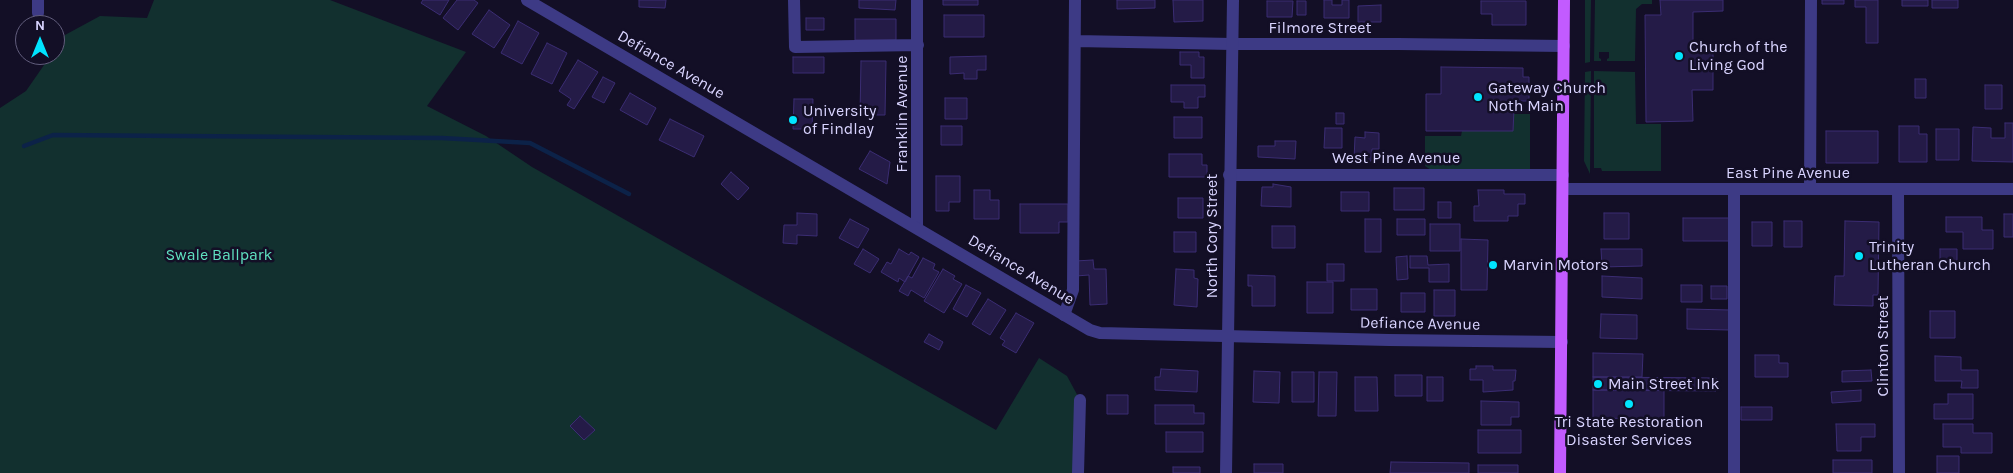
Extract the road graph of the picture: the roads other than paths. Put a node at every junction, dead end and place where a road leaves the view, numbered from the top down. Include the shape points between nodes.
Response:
1 (38, 0) edge
2 (527, 0) edge
3 (794, 0) edge
4 (918, 0) edge
5 (1075, 0) edge
6 (1232, 0) edge
7 (1564, 0) edge
8 (1811, 0) edge
9 (38, 13) dead end
10 (1076, 41) junction
11 (1232, 44) junction
12 (918, 45) junction
13 (1564, 46) junction
14 (1229, 175) junction
15 (1563, 175) junction
16 (1563, 189) junction
17 (1734, 189) junction
18 (1810, 189) junction
19 (1898, 189) junction
20 (2013, 189) edge
21 (917, 228) junction
22 (1064, 315) junction
23 (1228, 336) junction
24 (1562, 342) junction
25 (1080, 400) dead end
26 (1078, 473) edge
27 (1226, 473) edge
28 (1560, 473) edge
29 (1734, 473) edge
30 (1899, 473) edge

1 - 9 street
2 - 21 street, Defiance Avenue
3 - 12 street via 795,48
4 - 12 street, Franklin Avenue
5 - 10 street
6 - 11 street, North Cory Street
7 - 13 main road
8 - 18 street
10 - 11 street, Filmore Street
10 - 22 street via 1073,290
11 - 13 street, Filmore Street
11 - 14 street, North Cory Street
12 - 21 street, Franklin Avenue
13 - 15 main road
14 - 15 street, West Pine Avenue
14 - 23 street, North Cory Street
15 - 16 main road
16 - 17 street, East Pine Avenue
16 - 24 main road
17 - 18 street, East Pine Avenue
17 - 29 street
18 - 19 street, East Pine Avenue
19 - 20 street, East Pine Avenue
19 - 30 street, Clinton Street
21 - 22 street, Defiance Avenue
22 - 23 street, Defiance Avenue via 1100,333
23 - 24 street, Defiance Avenue
23 - 27 street, North Cory Street
24 - 28 main road
25 - 26 street

